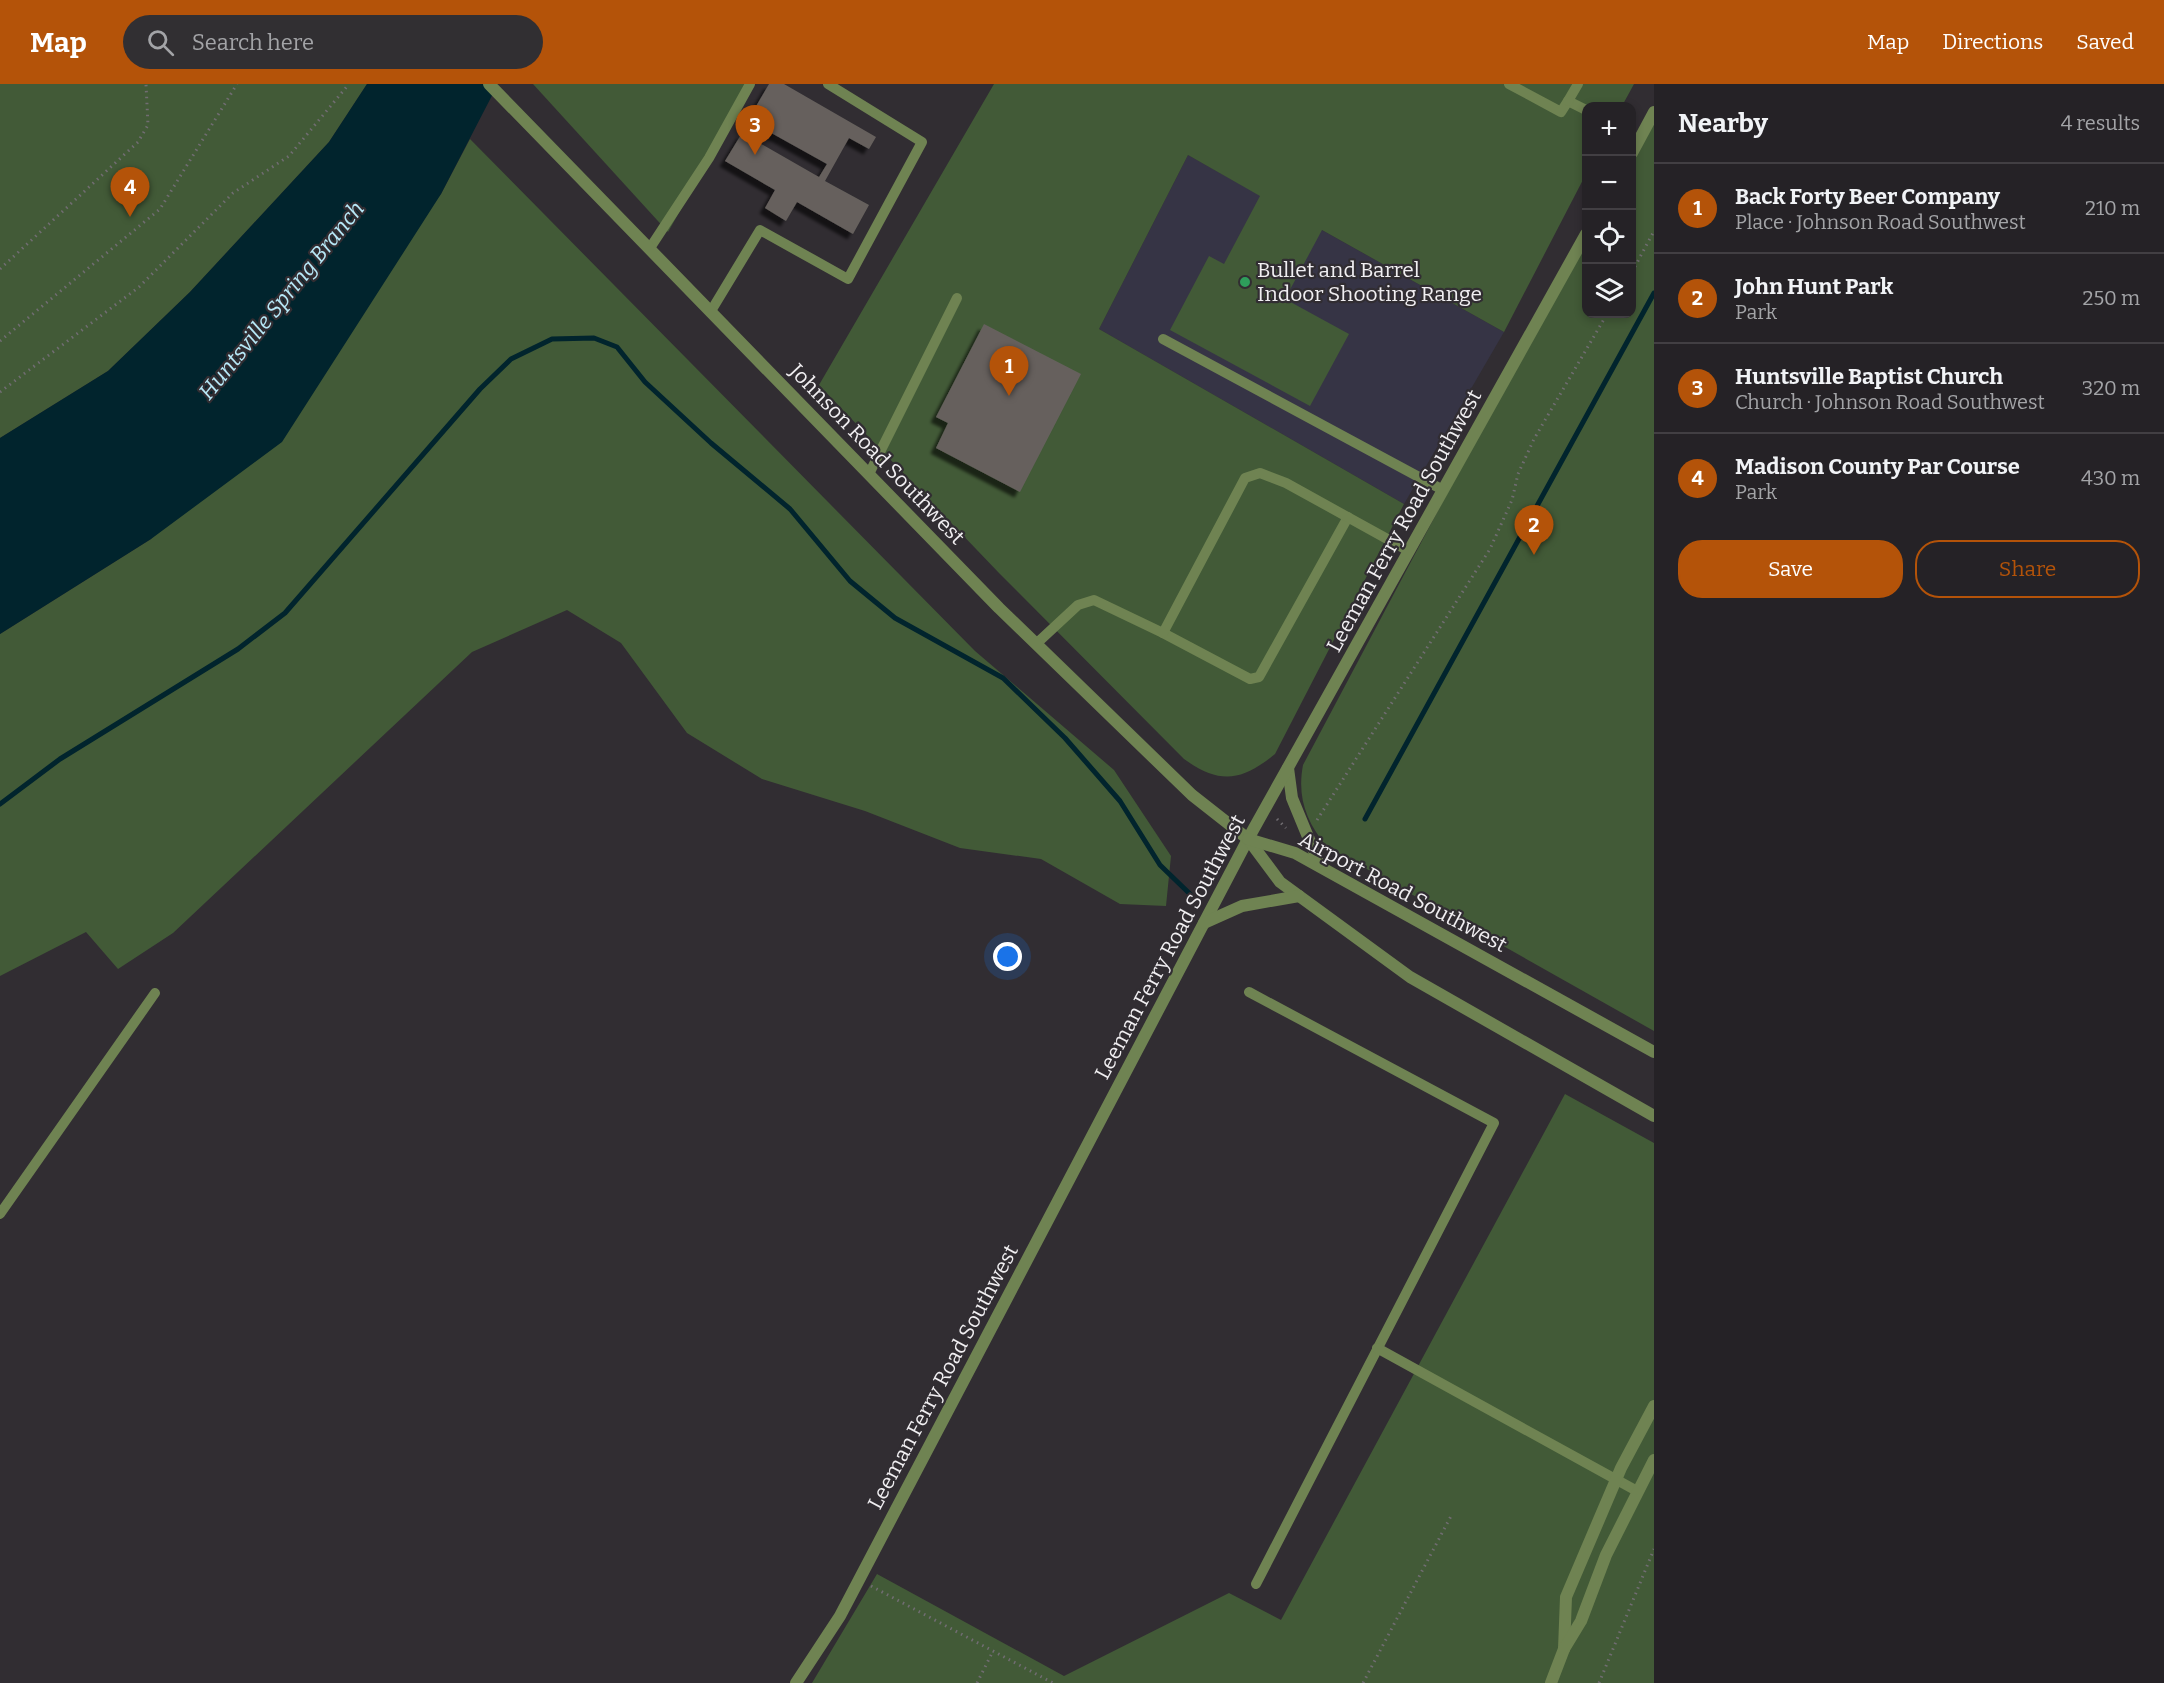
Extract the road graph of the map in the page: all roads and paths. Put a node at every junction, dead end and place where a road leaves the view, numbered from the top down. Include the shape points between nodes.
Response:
1 (146, 84) edge
2 (237, 84) edge
3 (349, 84) edge
4 (489, 84) edge
5 (750, 84) edge
6 (828, 84) edge
7 (1509, 84) edge
8 (1578, 84) edge
9 (1568, 101) junction
10 (1582, 108) edge
11 (1654, 112) edge
12 (1636, 136) edge
13 (1654, 231) edge
14 (1582, 243) edge
15 (650, 248) junction
16 (1636, 265) edge
17 (0, 269) edge
18 (957, 298) dead end
19 (711, 311) junction
20 (1605, 318) edge
21 (1163, 339) dead end
22 (0, 340) edge
23 (0, 392) edge
24 (869, 474) junction
25 (1443, 490) junction
26 (1348, 517) junction
27 (1408, 552) junction
28 (1163, 633) junction
29 (1036, 644) junction
30 (1288, 768) junction
31 (1275, 818) dead end
32 (1317, 820) dead end
33 (1286, 828) dead end
34 (1248, 839) junction
35 (1320, 866) junction
36 (1299, 896) junction
37 (1204, 923) junction
38 (1249, 992) dead end
39 (155, 993) dead end
40 (1654, 1052) edge
41 (1654, 1116) edge
42 (0, 1214) edge
43 (1377, 1348) junction
44 (1654, 1406) edge
45 (1654, 1460) edge
46 (1616, 1479) junction
47 (1638, 1491) junction
48 (1451, 1516) dead end
49 (1654, 1549) edge
50 (858, 1580) junction
51 (1256, 1584) dead end
52 (1564, 1649) junction
53 (993, 1652) junction
54 (796, 1683) edge
55 (977, 1683) edge
56 (1053, 1683) edge
57 (1362, 1683) edge
58 (1551, 1683) edge
59 (1599, 1683) edge

1 - 17 path via 148,124 138,142
2 - 22 path via 160,209
3 - 23 path via 289,156 233,193 139,287
4 - 15 street, Johnson Road Southwest
5 - 15 lane via 709,158
6 - 19 lane via 922,142 848,279 760,230
7 - 9 lane via 1561,112
8 - 9 lane
9 - 10 lane
11 - 12 street
13 - 16 path
14 - 25 street, Leeman Ferry Road Southwest
15 - 19 street, Johnson Road Southwest
18 - 24 lane
19 - 24 street, Johnson Road Southwest
20 - 32 path via 1534,439 1490,549
21 - 25 lane
24 - 29 street, Johnson Road Southwest
25 - 27 street, Leeman Ferry Road Southwest
26 - 27 lane
26 - 28 lane via 1260,473 1245,478
26 - 28 lane via 1259,677 1250,679
27 - 30 street, Leeman Ferry Road Southwest
28 - 29 lane via 1094,600 1078,605
29 - 34 street, Johnson Road Southwest via 1192,795
30 - 34 street, Leeman Ferry Road Southwest
30 - 35 street via 1292,798
31 - 33 path
34 - 35 street, Airport Road Southwest via 1295,853
34 - 36 street via 1280,882
34 - 37 street, Leeman Ferry Road Southwest
35 - 40 street, Airport Road Southwest
36 - 37 street via 1242,906
36 - 41 street via 1410,977
37 - 50 street, Leeman Ferry Road Southwest
38 - 43 lane via 1494,1123
39 - 42 lane
43 - 46 lane
43 - 51 lane
44 - 46 street
45 - 47 street
46 - 47 lane
46 - 52 street via 1566,1597
47 - 52 street via 1605,1555 1581,1621
48 - 57 path
49 - 59 path
50 - 53 path
50 - 54 street, Leeman Ferry Road Southwest via 840,1616
52 - 58 street
53 - 55 path
53 - 56 path

